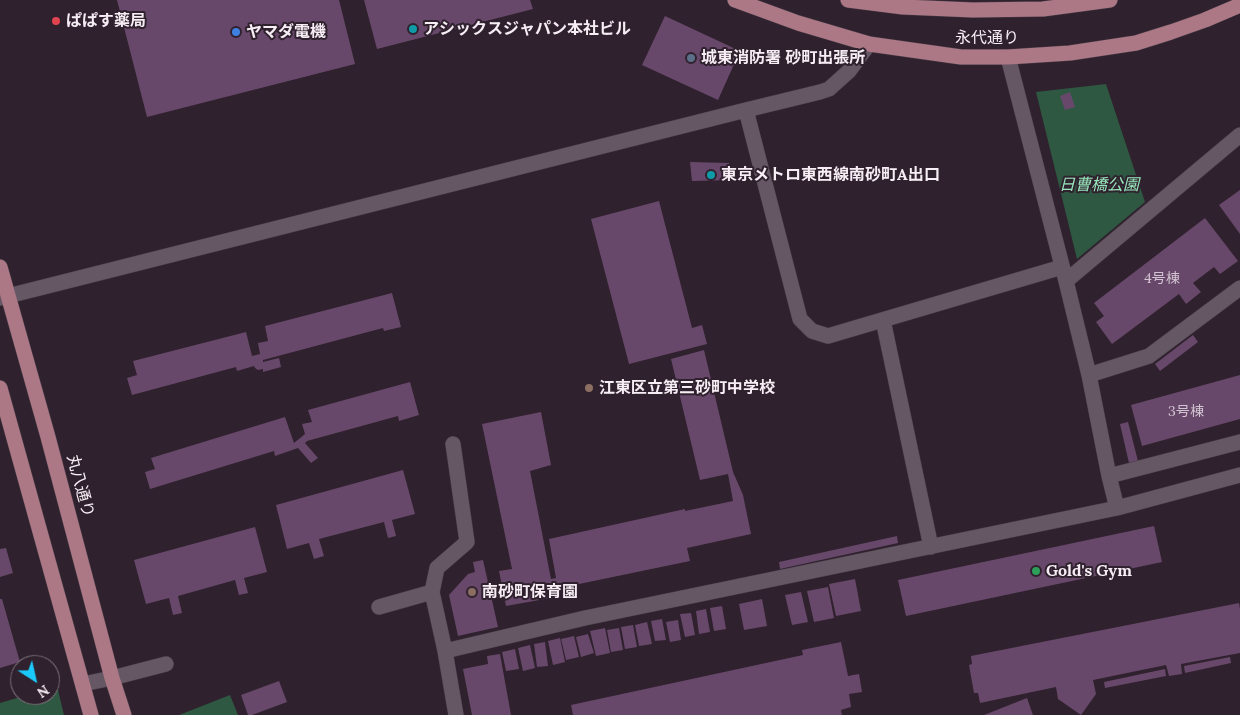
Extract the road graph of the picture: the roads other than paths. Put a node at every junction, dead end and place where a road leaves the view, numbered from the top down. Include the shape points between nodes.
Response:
1 (735, 0) edge
2 (848, 0) edge
3 (1110, 0) edge
4 (1240, 5) edge
5 (870, 44) junction
6 (1008, 57) junction
7 (746, 110) junction
8 (1240, 135) edge
9 (0, 267) edge
10 (1064, 274) junction
11 (1240, 288) edge
12 (4, 297) edge
13 (883, 320) junction
14 (1089, 375) junction
15 (0, 388) edge
16 (1240, 442) edge
17 (453, 444) dead end
18 (1240, 475) edge
19 (1109, 476) junction
20 (1117, 508) junction
21 (931, 547) junction
22 (432, 592) junction
23 (379, 607) dead end
24 (445, 651) junction
25 (166, 664) dead end
26 (112, 678) junction
27 (82, 684) junction
28 (91, 715) edge
29 (124, 715) edge
30 (456, 715) edge

1 - 5 main road, 永代通り via 798,24
2 - 3 main road, 永代通り via 972,10 1044,9
4 - 6 main road, 永代通り via 1136,43 1070,53
5 - 6 main road, 永代通り via 961,58
5 - 7 street via 829,88
6 - 10 street
7 - 12 street
7 - 13 street via 800,319 812,331 828,336
8 - 10 street
9 - 12 main road, 丸八通り
10 - 13 street
10 - 14 street
11 - 14 street via 1149,356
12 - 26 main road, 丸八通り via 53,456
13 - 21 street
14 - 19 street
15 - 27 main road
16 - 19 street
17 - 22 street via 467,542 437,568
18 - 20 street
19 - 20 street
20 - 21 street
21 - 24 street via 585,618
22 - 23 street
22 - 24 street
24 - 30 street
25 - 26 street
26 - 27 street
26 - 29 main road, 丸八通り
27 - 28 main road

